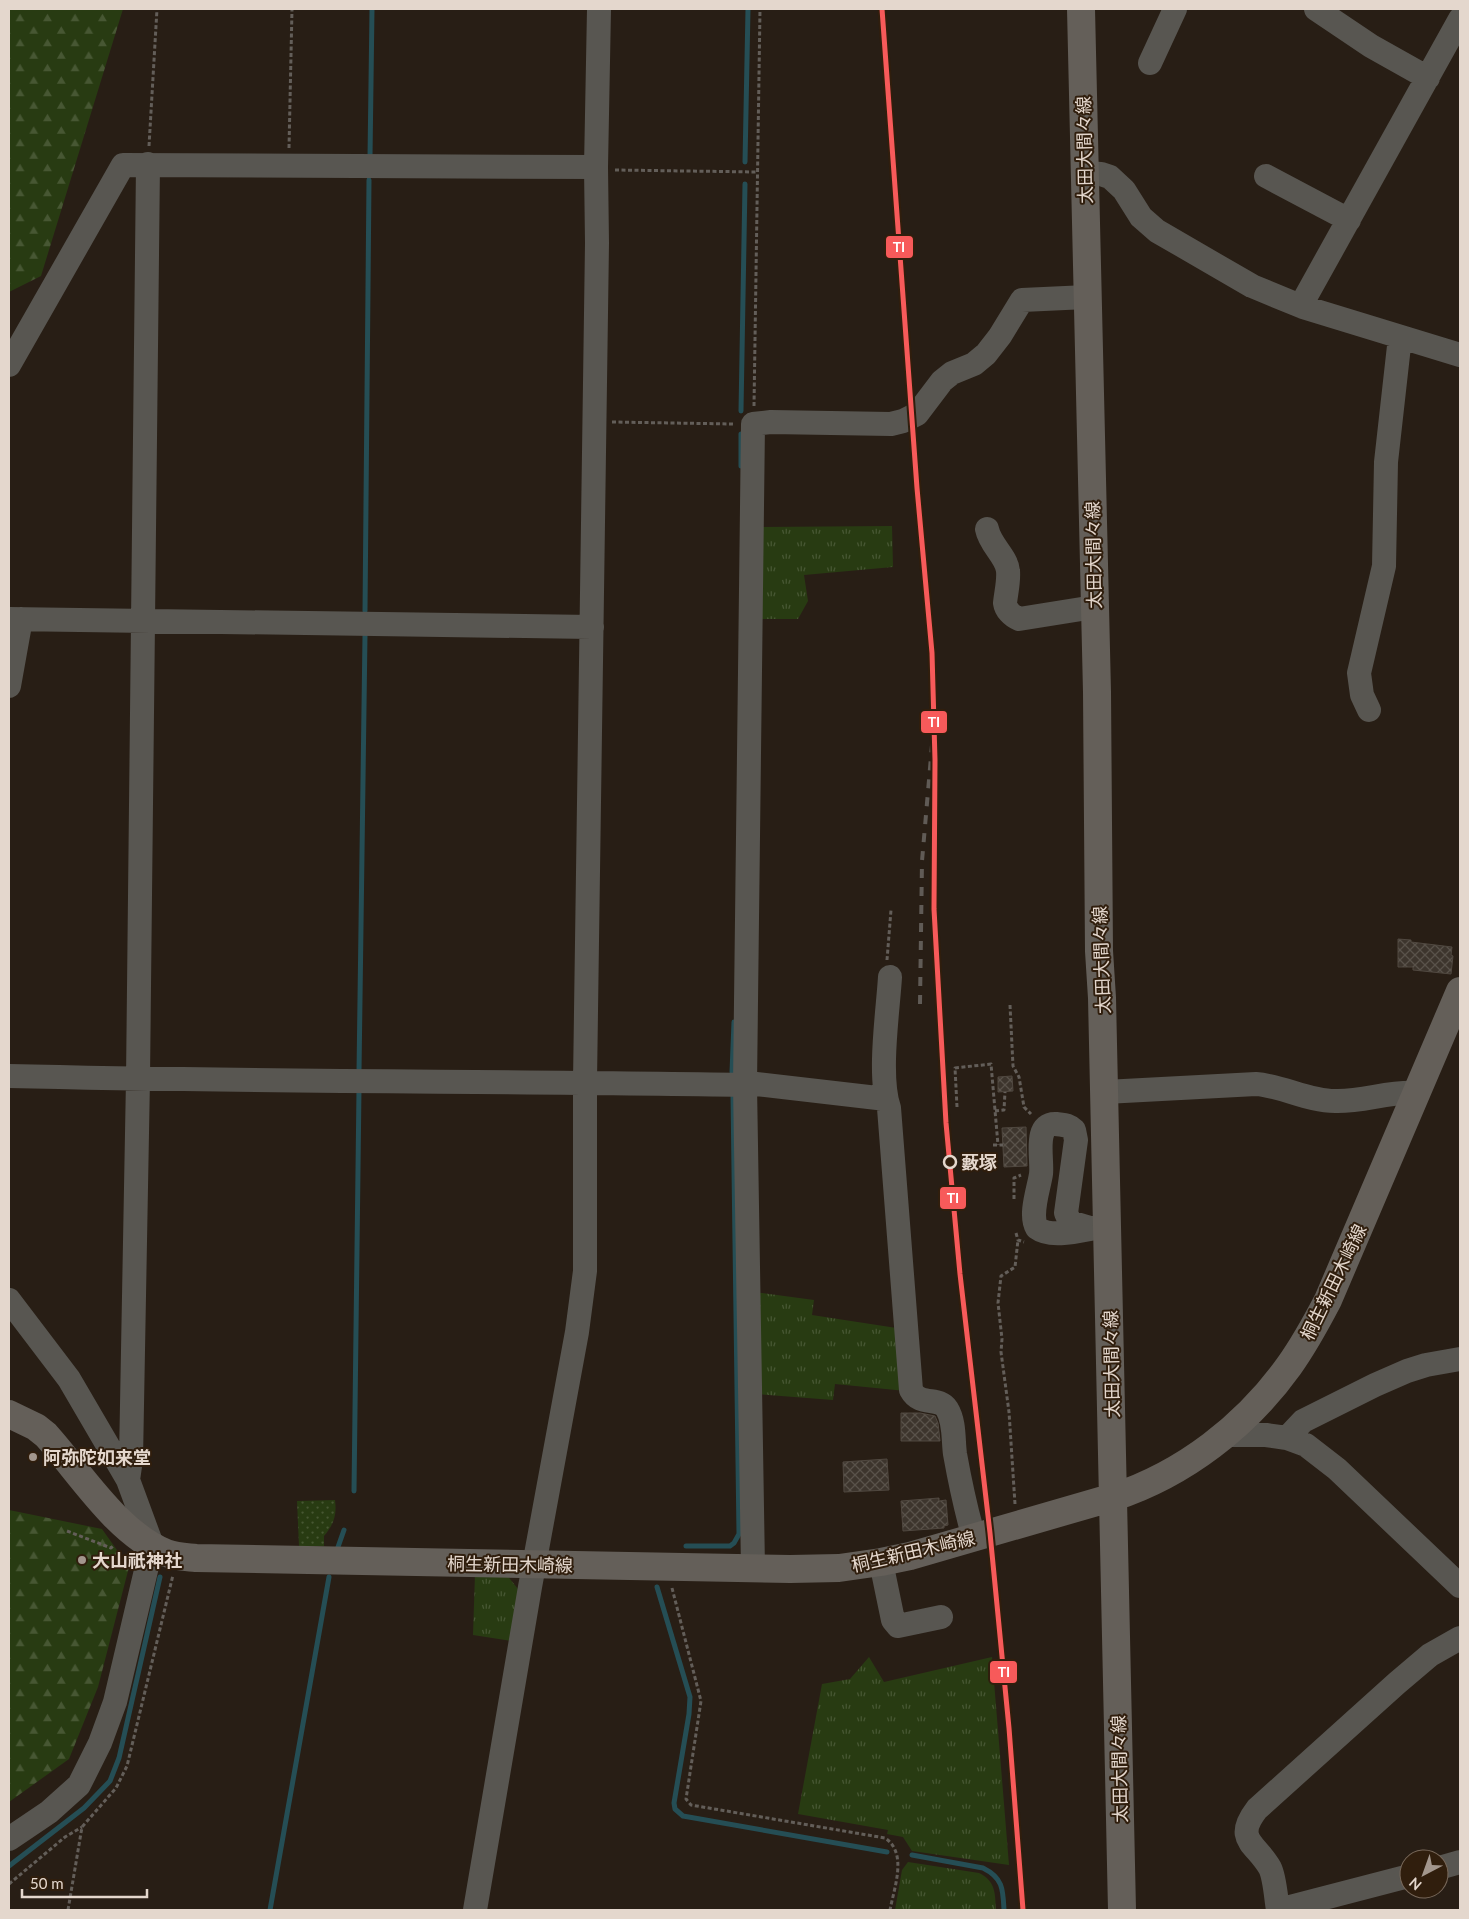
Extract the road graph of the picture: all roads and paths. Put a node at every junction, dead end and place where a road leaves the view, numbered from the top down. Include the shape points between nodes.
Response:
1 (157, 9) edge
2 (292, 9) edge
3 (599, 9) edge
4 (760, 9) edge
5 (1081, 9) edge
6 (1175, 9) edge
7 (1316, 9) edge
8 (1460, 19) edge
9 (1150, 63) dead end
10 (1428, 78) junction
11 (148, 164) junction
12 (288, 166) junction
13 (596, 167) junction
14 (757, 172) junction
15 (1084, 173) junction
16 (1266, 176) dead end
17 (1348, 220) junction
18 (1087, 297) junction
19 (1303, 307) junction
20 (1400, 337) junction
21 (1460, 355) edge
22 (9, 365) edge
23 (595, 422) junction
24 (753, 424) junction
25 (987, 529) dead end
26 (1094, 607) junction
27 (15, 619) edge
28 (144, 621) junction
29 (592, 627) junction
30 (9, 686) edge
31 (1369, 710) dead end
32 (891, 910) dead end
33 (890, 977) joint
34 (1460, 991) edge
35 (1010, 1005) dead end
36 (9, 1076) edge
37 (138, 1079) junction
38 (585, 1082) junction
39 (745, 1085) junction
40 (1005, 1092) dead end
41 (1105, 1092) junction
42 (1416, 1093) junction
43 (886, 1099) junction
44 (957, 1107) dead end
45 (995, 1109) junction
46 (1031, 1114) dead end
47 (993, 1145) dead end
48 (998, 1145) junction
49 (1003, 1145) dead end
50 (1098, 1227) junction
51 (1018, 1240) dead end
52 (9, 1300) edge
53 (1460, 1359) edge
54 (9, 1414) edge
55 (1224, 1435) junction
56 (1287, 1438) junction
57 (128, 1480) junction
58 (1114, 1496) junction
59 (1016, 1510) dead end
60 (67, 1531) dead end
61 (974, 1538) junction
62 (116, 1544) dead end
63 (152, 1545) junction
64 (881, 1562) junction
65 (534, 1564) junction
66 (671, 1568) junction
67 (753, 1568) junction
68 (1458, 1580) edge
69 (941, 1617) dead end
70 (1460, 1638) edge
71 (82, 1827) dead end
72 (9, 1839) edge
73 (1399, 1879) edge
74 (9, 1884) edge
75 (475, 1910) edge
76 (890, 1910) edge
77 (1122, 1910) edge

1 - 11 path
2 - 12 path
3 - 13 street
4 - 14 path
5 - 15 main road, 太田大間々線
6 - 9 street
7 - 10 street via 1371,46
8 - 10 street
10 - 17 street
11 - 12 street
11 - 22 street via 123,166
11 - 28 street
12 - 13 street
13 - 14 path via 611,170
13 - 23 street
14 - 24 path
15 - 18 main road, 太田大間々線
15 - 19 street via 1101,174 1116,182 1141,217 1157,231 1252,286
16 - 17 street
17 - 19 street
18 - 24 street via 1022,300 986,354 974,364 942,380 922,409 903,421 891,424
18 - 26 main road, 太田大間々線
19 - 20 street
20 - 21 street
20 - 31 street via 1386,462 1384,566 1359,673 1362,695
23 - 24 path
23 - 29 street
24 - 39 street
25 - 26 street via 1008,572 1005,603 1014,616 1019,619
26 - 41 main road, 太田大間々線 via 1099,951
27 - 28 street
27 - 30 street
28 - 29 street
28 - 37 street
29 - 38 street
32 - 33 path via 886,969
33 - 43 street via 884,1053
34 - 42 main road, 桐生新田木崎線
35 - 46 path via 1013,1066 1019,1077 1024,1107
36 - 37 street
37 - 38 street
37 - 57 street
38 - 39 street
38 - 65 street via 585,1271 577,1332
39 - 43 street
39 - 67 street
40 - 45 path via 1004,1110
41 - 42 street via 1256,1084 1318,1100 1359,1100 1390,1093
41 - 50 main road, 太田大間々線
42 - 55 main road, 桐生新田木崎線 via 1344,1265 1312,1330 1277,1381
43 - 61 street via 890,1108 911,1390 915,1397 939,1403 948,1410
44 - 45 path via 955,1068 991,1064
45 - 48 path
47 - 48 path
48 - 49 path
50 - 50 street via 1046,1233 1035,1224 1036,1191 1041,1174 1041,1137 1047,1125 1068,1125 1074,1130 1076,1140 1066,1213 1070,1222
50 - 58 main road, 太田大間々線
51 - 59 path via 1016,1266 1000,1276 998,1303
52 - 57 street via 70,1380
53 - 56 street via 1407,1371 1375,1385 1304,1421
54 - 63 main road, 桐生新田木崎線 via 36,1427 46,1436 118,1520
55 - 56 street
55 - 58 main road, 桐生新田木崎線 via 1191,1461 1143,1486
56 - 68 street via 1306,1445 1337,1469
57 - 63 street
58 - 61 main road, 桐生新田木崎線
58 - 77 main road, 太田大間々線
60 - 62 path via 112,1548
61 - 64 main road, 桐生新田木崎線
63 - 65 main road, 桐生新田木崎線 via 178,1556 196,1558
63 - 72 street via 115,1702 100,1743 78,1785 49,1812
64 - 67 main road, 桐生新田木崎線 via 818,1569
64 - 69 street via 893,1620 898,1626
65 - 66 main road, 桐生新田木崎線
65 - 75 street
66 - 67 main road, 桐生新田木崎線
66 - 76 path via 671,1584 701,1701 688,1803 886,1838 894,1845 898,1857
70 - 73 street via 1430,1655 1397,1683 1257,1809 1247,1825 1250,1841 1270,1869 1278,1910
71 - 74 path via 65,1837

